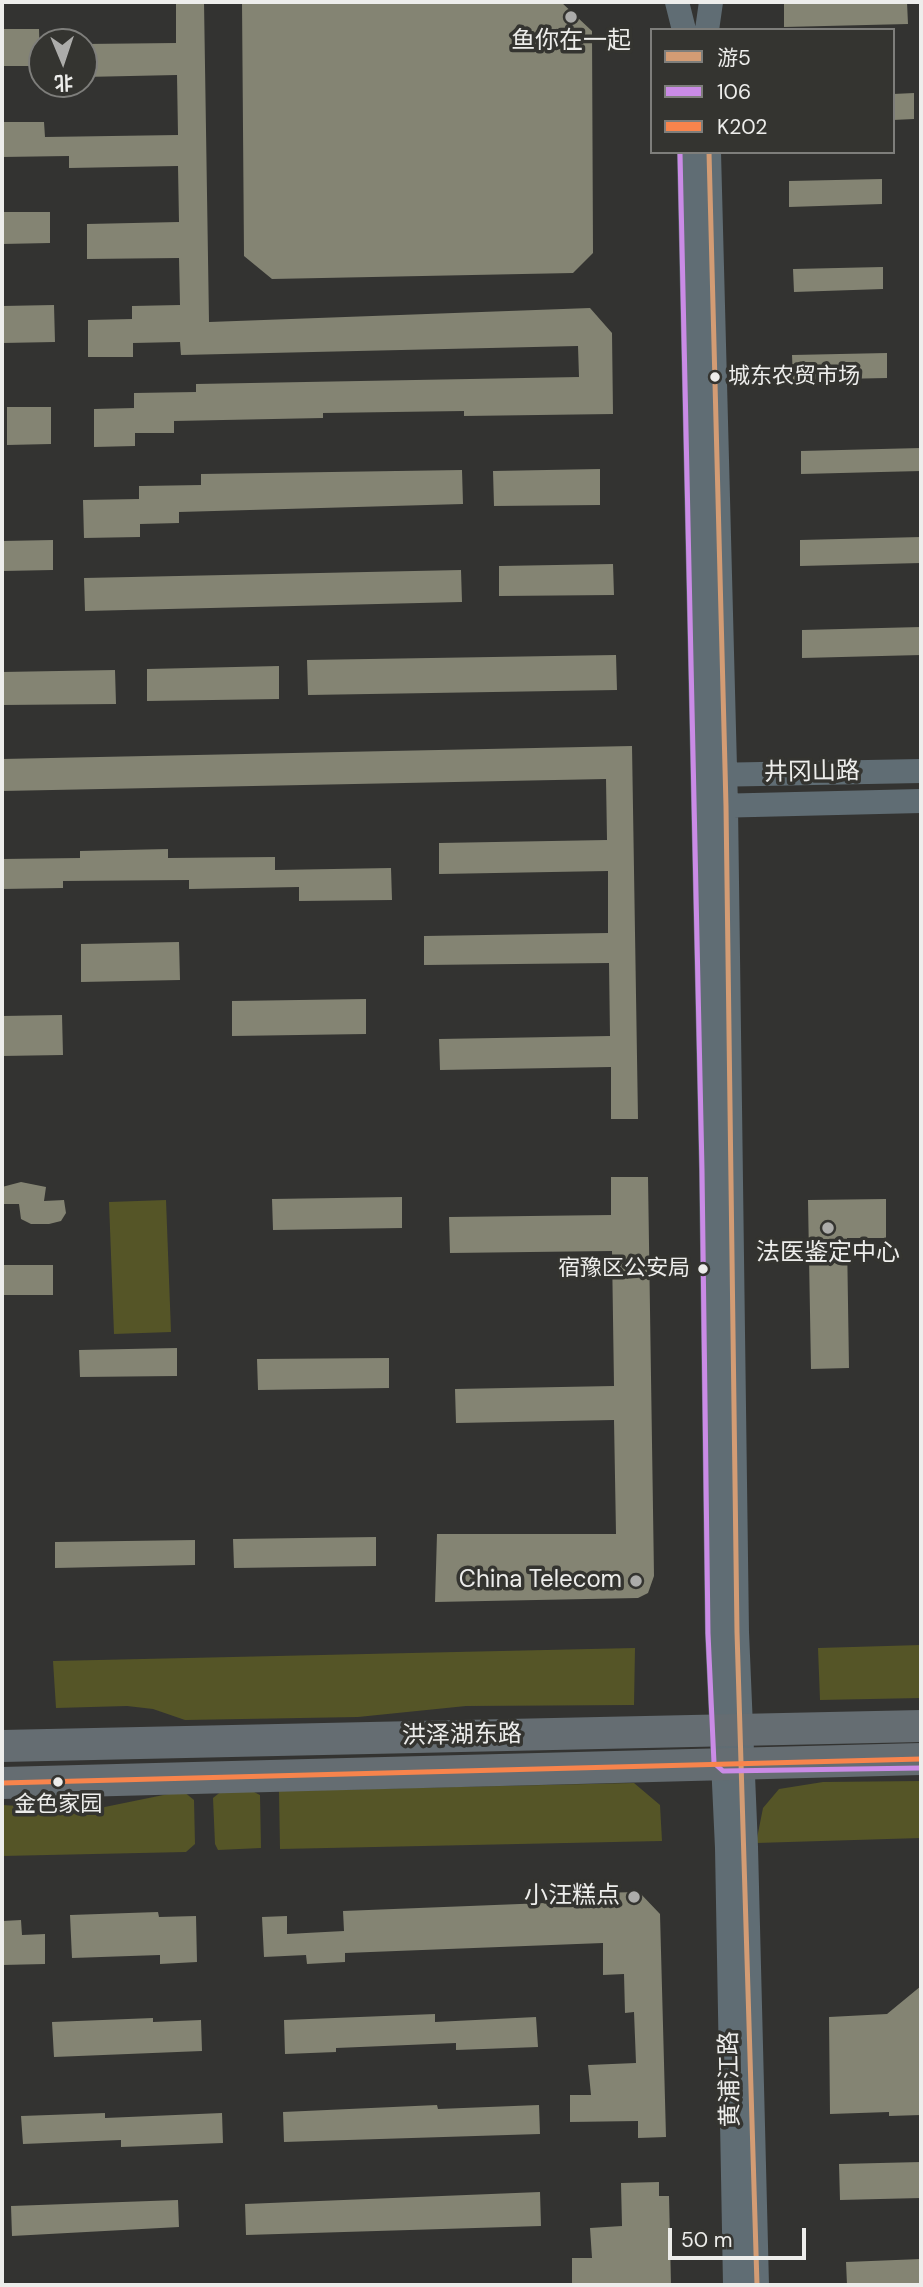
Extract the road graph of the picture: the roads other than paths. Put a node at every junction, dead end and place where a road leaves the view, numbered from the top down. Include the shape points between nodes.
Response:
1 (677, 2) edge
2 (683, 2) edge
3 (706, 2) edge
4 (711, 2) edge
5 (684, 28) edge
6 (684, 28) edge
7 (706, 28) edge
8 (706, 28) edge
9 (689, 154) edge
10 (709, 154) edge
11 (921, 771) edge
12 (714, 775) junction
13 (921, 801) edge
14 (715, 806) junction
15 (921, 1726) edge
16 (731, 1730) junction
17 (2, 1746) edge
18 (921, 1759) edge
19 (733, 1762) junction
20 (2, 1783) edge
21 (735, 2285) edge
22 (757, 2285) edge

1 - 5 street
2 - 6 street
3 - 7 street
4 - 8 street
9 - 12 street, 黄浦江路
10 - 12 street, 黄浦江路
11 - 12 street, 井冈山路
12 - 14 street, 黄浦江路
13 - 14 street, 井冈山路
14 - 16 street, 黄浦江路 via 737,1632
15 - 16 main road, 洪泽湖东路
16 - 17 main road, 洪泽湖东路
16 - 19 street, 黄浦江路
18 - 19 main road, 洪泽湖东路
19 - 20 main road, 洪泽湖东路
19 - 21 street, 黄浦江路 via 727,1848
19 - 22 street, 黄浦江路

